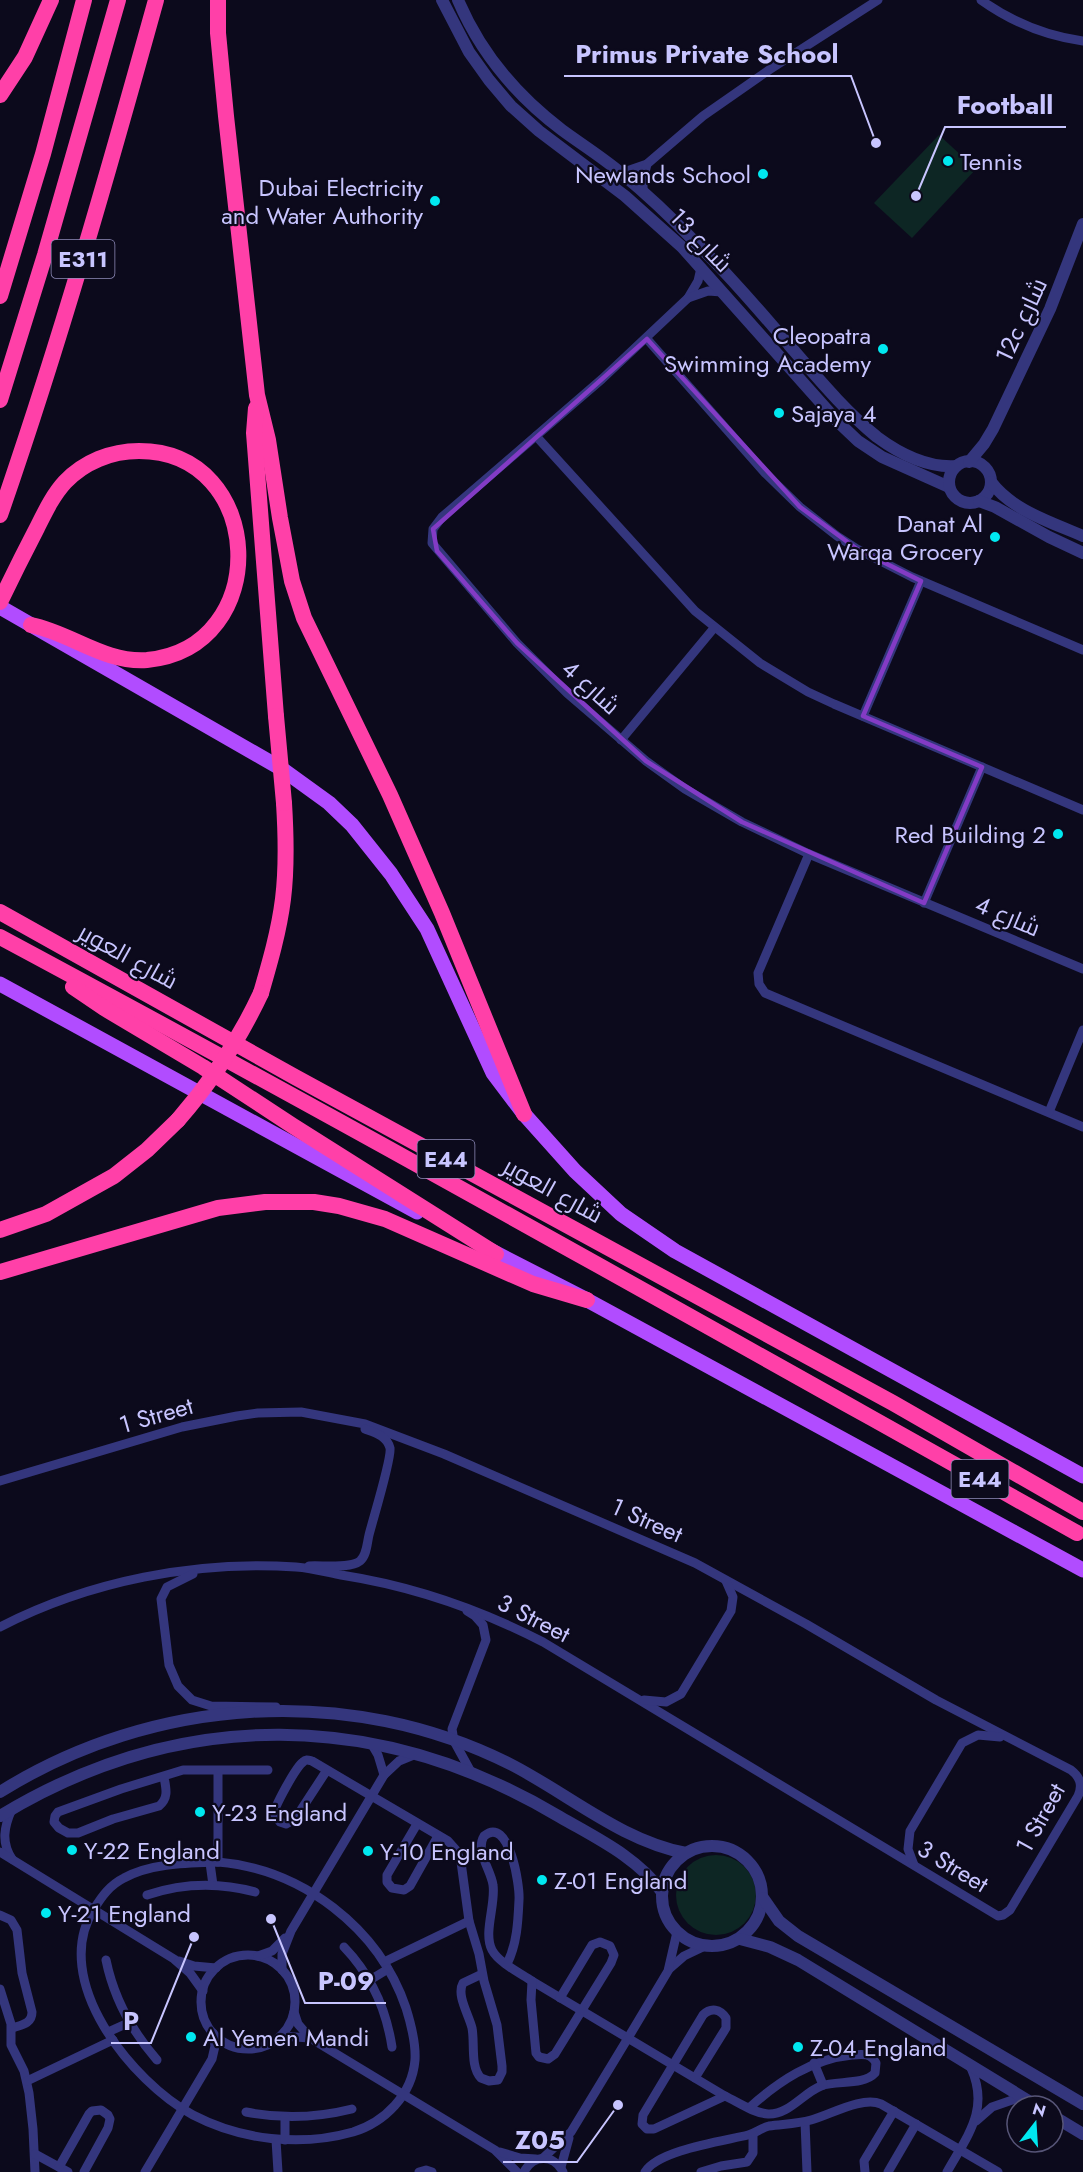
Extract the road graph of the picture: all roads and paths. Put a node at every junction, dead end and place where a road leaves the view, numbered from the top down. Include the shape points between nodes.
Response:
1 (51, 0) edge
2 (84, 0) edge
3 (118, 0) edge
4 (156, 0) edge
5 (218, 0) edge
6 (442, 0) edge
7 (458, 0) edge
8 (878, 0) edge
9 (981, 0) edge
10 (1083, 41) edge
11 (0, 95) edge
12 (647, 164) junction
13 (621, 173) junction
14 (643, 193) junction
15 (1083, 224) edge
16 (701, 268) junction
17 (722, 292) junction
18 (0, 296) edge
19 (688, 298) junction
20 (647, 339) junction
21 (258, 395) junction
22 (0, 400) edge
23 (992, 431) junction
24 (536, 436) junction
25 (969, 462) junction
26 (956, 466) junction
27 (986, 469) junction
28 (991, 482) junction
29 (949, 487) junction
30 (979, 501) junction
31 (0, 515) edge
32 (1083, 536) edge
33 (1083, 553) edge
34 (921, 581) junction
35 (0, 602) edge
36 (0, 607) edge
37 (30, 625) junction
38 (714, 628) junction
39 (1083, 650) edge
40 (863, 716) junction
41 (621, 740) junction
42 (982, 767) junction
43 (1083, 810) edge
44 (809, 854) junction
45 (924, 903) junction
46 (0, 912) edge
47 (0, 937) edge
48 (1083, 969) edge
49 (0, 984) edge
50 (1083, 1030) edge
51 (1049, 1112) junction
52 (524, 1114) junction
53 (1083, 1127) edge
54 (0, 1230) edge
55 (496, 1254) junction
56 (0, 1272) edge
57 (587, 1300) junction
58 (343, 1419) junction
59 (1083, 1476) edge
60 (0, 1481) edge
61 (1083, 1512) edge
62 (1077, 1533) dead end
63 (298, 1568) junction
64 (202, 1569) junction
65 (1083, 1570) edge
66 (724, 1578) junction
67 (450, 1601) junction
68 (0, 1627) edge
69 (638, 1699) junction
70 (300, 1710) junction
71 (1008, 1739) junction
72 (454, 1741) junction
73 (370, 1743) junction
74 (418, 1754) junction
75 (268, 1770) dead end
76 (327, 1770) junction
77 (218, 1771) junction
78 (471, 1772) junction
79 (384, 1775) junction
80 (164, 1777) junction
81 (0, 1792) edge
82 (371, 1797) junction
83 (12, 1809) junction
84 (0, 1816) edge
85 (417, 1824) junction
86 (438, 1836) junction
87 (0, 1852) edge
88 (686, 1853) junction
89 (12, 1859) junction
90 (214, 1863) junction
91 (914, 1866) junction
92 (213, 1885) junction
93 (255, 1892) dead end
94 (662, 1892) junction
95 (314, 1893) junction
96 (147, 1895) dead end
97 (763, 1898) junction
98 (94, 1910) junction
99 (994, 1914) joint
100 (0, 1915) edge
101 (469, 1921) junction
102 (291, 1931) junction
103 (677, 1932) junction
104 (740, 1939) junction
105 (705, 1946) junction
106 (344, 1947) dead end
107 (257, 1956) junction
108 (174, 1959) junction
109 (106, 1960) dead end
110 (507, 1964) junction
111 (386, 1965) junction
112 (216, 1968) junction
113 (282, 1970) junction
114 (668, 1971) junction
115 (482, 1974) junction
116 (370, 1980) junction
117 (532, 1981) junction
118 (0, 1989) edge
119 (203, 1991) junction
120 (561, 1998) junction
121 (583, 2011) junction
122 (294, 2012) junction
123 (128, 2023) junction
124 (12, 2028) junction
125 (213, 2033) junction
126 (110, 2036) junction
127 (281, 2036) junction
128 (310, 2038) junction
129 (628, 2038) junction
130 (392, 2046) dead end
131 (236, 2047) junction
132 (212, 2059) junction
133 (157, 2060) dead end
134 (814, 2063) junction
135 (673, 2065) junction
136 (971, 2068) junction
137 (695, 2078) junction
138 (27, 2081) junction
139 (823, 2085) junction
140 (402, 2094) junction
141 (1016, 2094) edge
142 (725, 2096) junction
143 (1005, 2103) edge
144 (1083, 2104) edge
145 (749, 2108) junction
146 (183, 2109) junction
147 (352, 2109) dead end
148 (894, 2111) junction
149 (246, 2112) dead end
150 (285, 2117) junction
151 (806, 2122) junction
152 (975, 2123) junction
153 (1065, 2123) edge
154 (916, 2124) junction
155 (571, 2132) junction
156 (753, 2134) junction
157 (1083, 2134) edge
158 (281, 2140) junction
159 (960, 2150) junction
160 (495, 2151) junction
161 (35, 2154) junction
162 (541, 2158) junction
163 (63, 2170) edge
164 (562, 2170) edge
165 (35, 2172) edge
166 (84, 2172) edge
167 (145, 2172) edge
168 (278, 2172) edge
169 (419, 2172) edge
170 (432, 2172) edge
171 (517, 2172) edge
172 (524, 2172) edge
173 (645, 2172) edge
174 (701, 2172) edge
175 (807, 2172) edge
176 (865, 2172) edge
177 (888, 2172) edge
178 (947, 2172) edge
179 (998, 2172) edge

1 - 11 highway via 25,57
2 - 18 highway
3 - 22 highway, E311
4 - 31 highway, E311 via 39,404
5 - 21 highway via 226,116
6 - 16 street, شارع 13 via 469,51 512,106 642,211
7 - 13 street, شارع 13 via 486,51 520,94
8 - 12 street via 703,116
9 - 10 street via 1020,24
12 - 13 street
12 - 14 street
13 - 14 street, شارع 13
14 - 26 street, شارع 13 via 711,258 867,428 916,460
15 - 23 street, 12c شارع via 1050,309
16 - 17 street, شارع 13
16 - 19 street, شارع 4
17 - 19 street via 708,291
17 - 29 street, شارع 13 via 858,441 896,465
19 - 20 street, شارع 4
20 - 24 street, شارع 4
20 - 34 street via 800,507 857,549
21 - 52 highway via 292,581 304,618 390,795
21 - 54 highway, bridge via 254,433 286,851 275,947 261,993 216,1073 178,1120 147,1150 114,1176 46,1214
23 - 25 street, 12c شارع
23 - 27 street, 12c شارع
24 - 38 street
24 - 41 street, شارع 4 via 437,522 432,543 534,660
25 - 26 street
25 - 27 street
26 - 29 street
27 - 28 street
28 - 30 street
28 - 32 street via 1020,508
29 - 30 street via 963,502
30 - 33 street
34 - 39 street
34 - 40 street
35 - 37 highway via 49,505 65,482 88,464 115,453 144,451 195,468 219,492 236,531 238,572 227,604 211,628 194,642 175,653 147,660 117,658
36 - 37 main road
37 - 52 main road via 282,769 352,825 427,929 493,1073
38 - 40 street via 783,678
38 - 41 street
40 - 42 street
41 - 44 street, شارع 4 via 685,789
42 - 43 street
42 - 45 street
44 - 45 street, شارع 4
44 - 51 street via 758,973 765,993
45 - 48 street, شارع 4
46 - 61 highway, شارع العوير / E44 via 893,1403
47 - 55 highway via 104,1008
47 - 62 highway, شارع العوير / E44
49 - 55 main road
50 - 51 street
51 - 53 street
52 - 59 main road via 575,1171 621,1214 675,1251
55 - 57 main road
56 - 57 highway via 218,1208 302,1202 339,1206 385,1219 533,1284
57 - 65 main road
58 - 60 street, 1 Street via 279,1412 207,1421
58 - 63 street via 382,1437 390,1450 365,1554 353,1565
58 - 66 street, 1 Street via 386,1430 444,1454
63 - 64 street, 3 Street
63 - 67 street, 3 Street via 387,1583
64 - 68 street, 3 Street via 88,1592
64 - 70 street via 167,1587 161,1599 170,1665 178,1686 192,1700 211,1706 260,1705
66 - 69 street via 733,1596 731,1611 681,1694 666,1702
66 - 71 street, 1 Street
67 - 69 street, 3 Street via 543,1642
67 - 72 street via 475,1616 486,1635 452,1729
69 - 91 street, 3 Street
70 - 72 street via 365,1717
70 - 81 street via 234,1712 144,1730 70,1754
71 - 91 street via 978,1735 962,1743 910,1831 908,1849
71 - 99 street, 1 Street via 1071,1770 1081,1786 1010,1910 1003,1916
72 - 78 street
72 - 88 street via 512,1765 635,1837
73 - 74 street
73 - 79 street
73 - 83 street via 273,1735 187,1743 100,1767
74 - 78 street
74 - 79 street via 399,1761
75 - 77 street
76 - 76 street via 295,1819 286,1824 277,1820 274,1808 301,1764 309,1760
76 - 82 street
77 - 80 street via 192,1769
77 - 90 street
78 - 94 street via 533,1801 618,1851
79 - 82 street
80 - 80 street via 166,1795 159,1806 78,1833 68,1833 54,1822 58,1812
82 - 85 street
82 - 95 street
83 - 84 street
83 - 89 street via 4,1836
85 - 86 street
85 - 86 street via 387,1875 392,1888 404,1890 410,1886
86 - 101 street via 453,1845 459,1856
87 - 89 street
88 - 94 street via 668,1873
88 - 97 street via 712,1846 738,1853 756,1872
89 - 98 street
90 - 92 street
90 - 95 street via 267,1873
90 - 98 street via 164,1866 130,1875 112,1885
91 - 99 street, 3 Street
92 - 93 street
92 - 96 street
94 - 103 street via 666,1917
95 - 102 street
95 - 111 street via 352,1923
97 - 104 street via 755,1924
97 - 144 street via 779,1921 798,1936
98 - 108 street
98 - 126 street via 83,1934 83,1965 94,2006
100 - 124 street via 11,1920 17,1930 32,2012 28,2022
101 - 111 street
101 - 115 street
102 - 107 street via 277,1947
102 - 113 street via 282,1954
103 - 105 street via 690,1942
103 - 114 street
104 - 105 street via 723,1946
104 - 136 street via 798,1960
105 - 114 street via 684,1956
106 - 116 street
107 - 112 street via 235,1957
107 - 113 street
108 - 112 street
108 - 119 street
109 - 123 street
110 - 110 street via 516,1937 519,1882 504,1837 492,1832 484,1836 481,1845 494,1892 489,1941 494,1953
110 - 117 street
111 - 116 street
111 - 140 street via 408,2015 415,2049 414,2068
112 - 119 street
113 - 122 street via 294,1994
114 - 129 street
115 - 115 street via 497,2025 501,2056 502,2072 494,2081 481,2079 476,2071 471,2026 460,1992 463,1983
116 - 130 street via 386,2016
117 - 120 street
117 - 121 street via 535,2048 539,2057 552,2058
118 - 124 street
119 - 125 street via 201,2006
120 - 121 street
120 - 121 street via 592,1945 608,1944 613,1959
121 - 129 street
122 - 127 street
122 - 128 street
123 - 126 street
123 - 133 street
124 - 138 street via 11,2044
125 - 131 street
125 - 132 street
126 - 138 street
126 - 146 street via 143,2078
127 - 128 street
127 - 131 street via 260,2048
128 - 140 street
129 - 135 street
129 - 155 street
131 - 132 street
132 - 146 street
134 - 139 street
134 - 139 street via 866,2054 876,2063 875,2073 867,2079
134 - 145 street via 773,2087
135 - 137 street
135 - 137 street via 703,2015 711,2010 720,2011 726,2018 726,2028
135 - 142 street via 642,2118 644,2127 654,2129
136 - 141 street
136 - 152 street via 979,2097
137 - 142 street
138 - 161 street
139 - 145 street via 781,2112 768,2114
140 - 158 street via 386,2115 371,2126 329,2137
140 - 160 street
142 - 145 street
143 - 152 street via 992,2107
146 - 158 street via 228,2129
146 - 167 street
147 - 150 street
148 - 151 street via 869,2101
148 - 154 street
148 - 176 street via 864,2160
149 - 150 street
150 - 158 street
151 - 156 street via 766,2127
151 - 175 street
152 - 159 street
153 - 157 street
154 - 159 street
154 - 177 street
155 - 162 street
155 - 164 street
156 - 173 street via 694,2147 663,2159
156 - 174 street via 750,2160
158 - 168 street
159 - 178 street
159 - 179 street
160 - 162 street via 520,2158
160 - 171 street
161 - 163 street
161 - 165 street
162 - 164 street via 553,2160
162 - 172 street
163 - 166 street via 89,2114 101,2110 108,2115 110,2124
169 - 170 street

